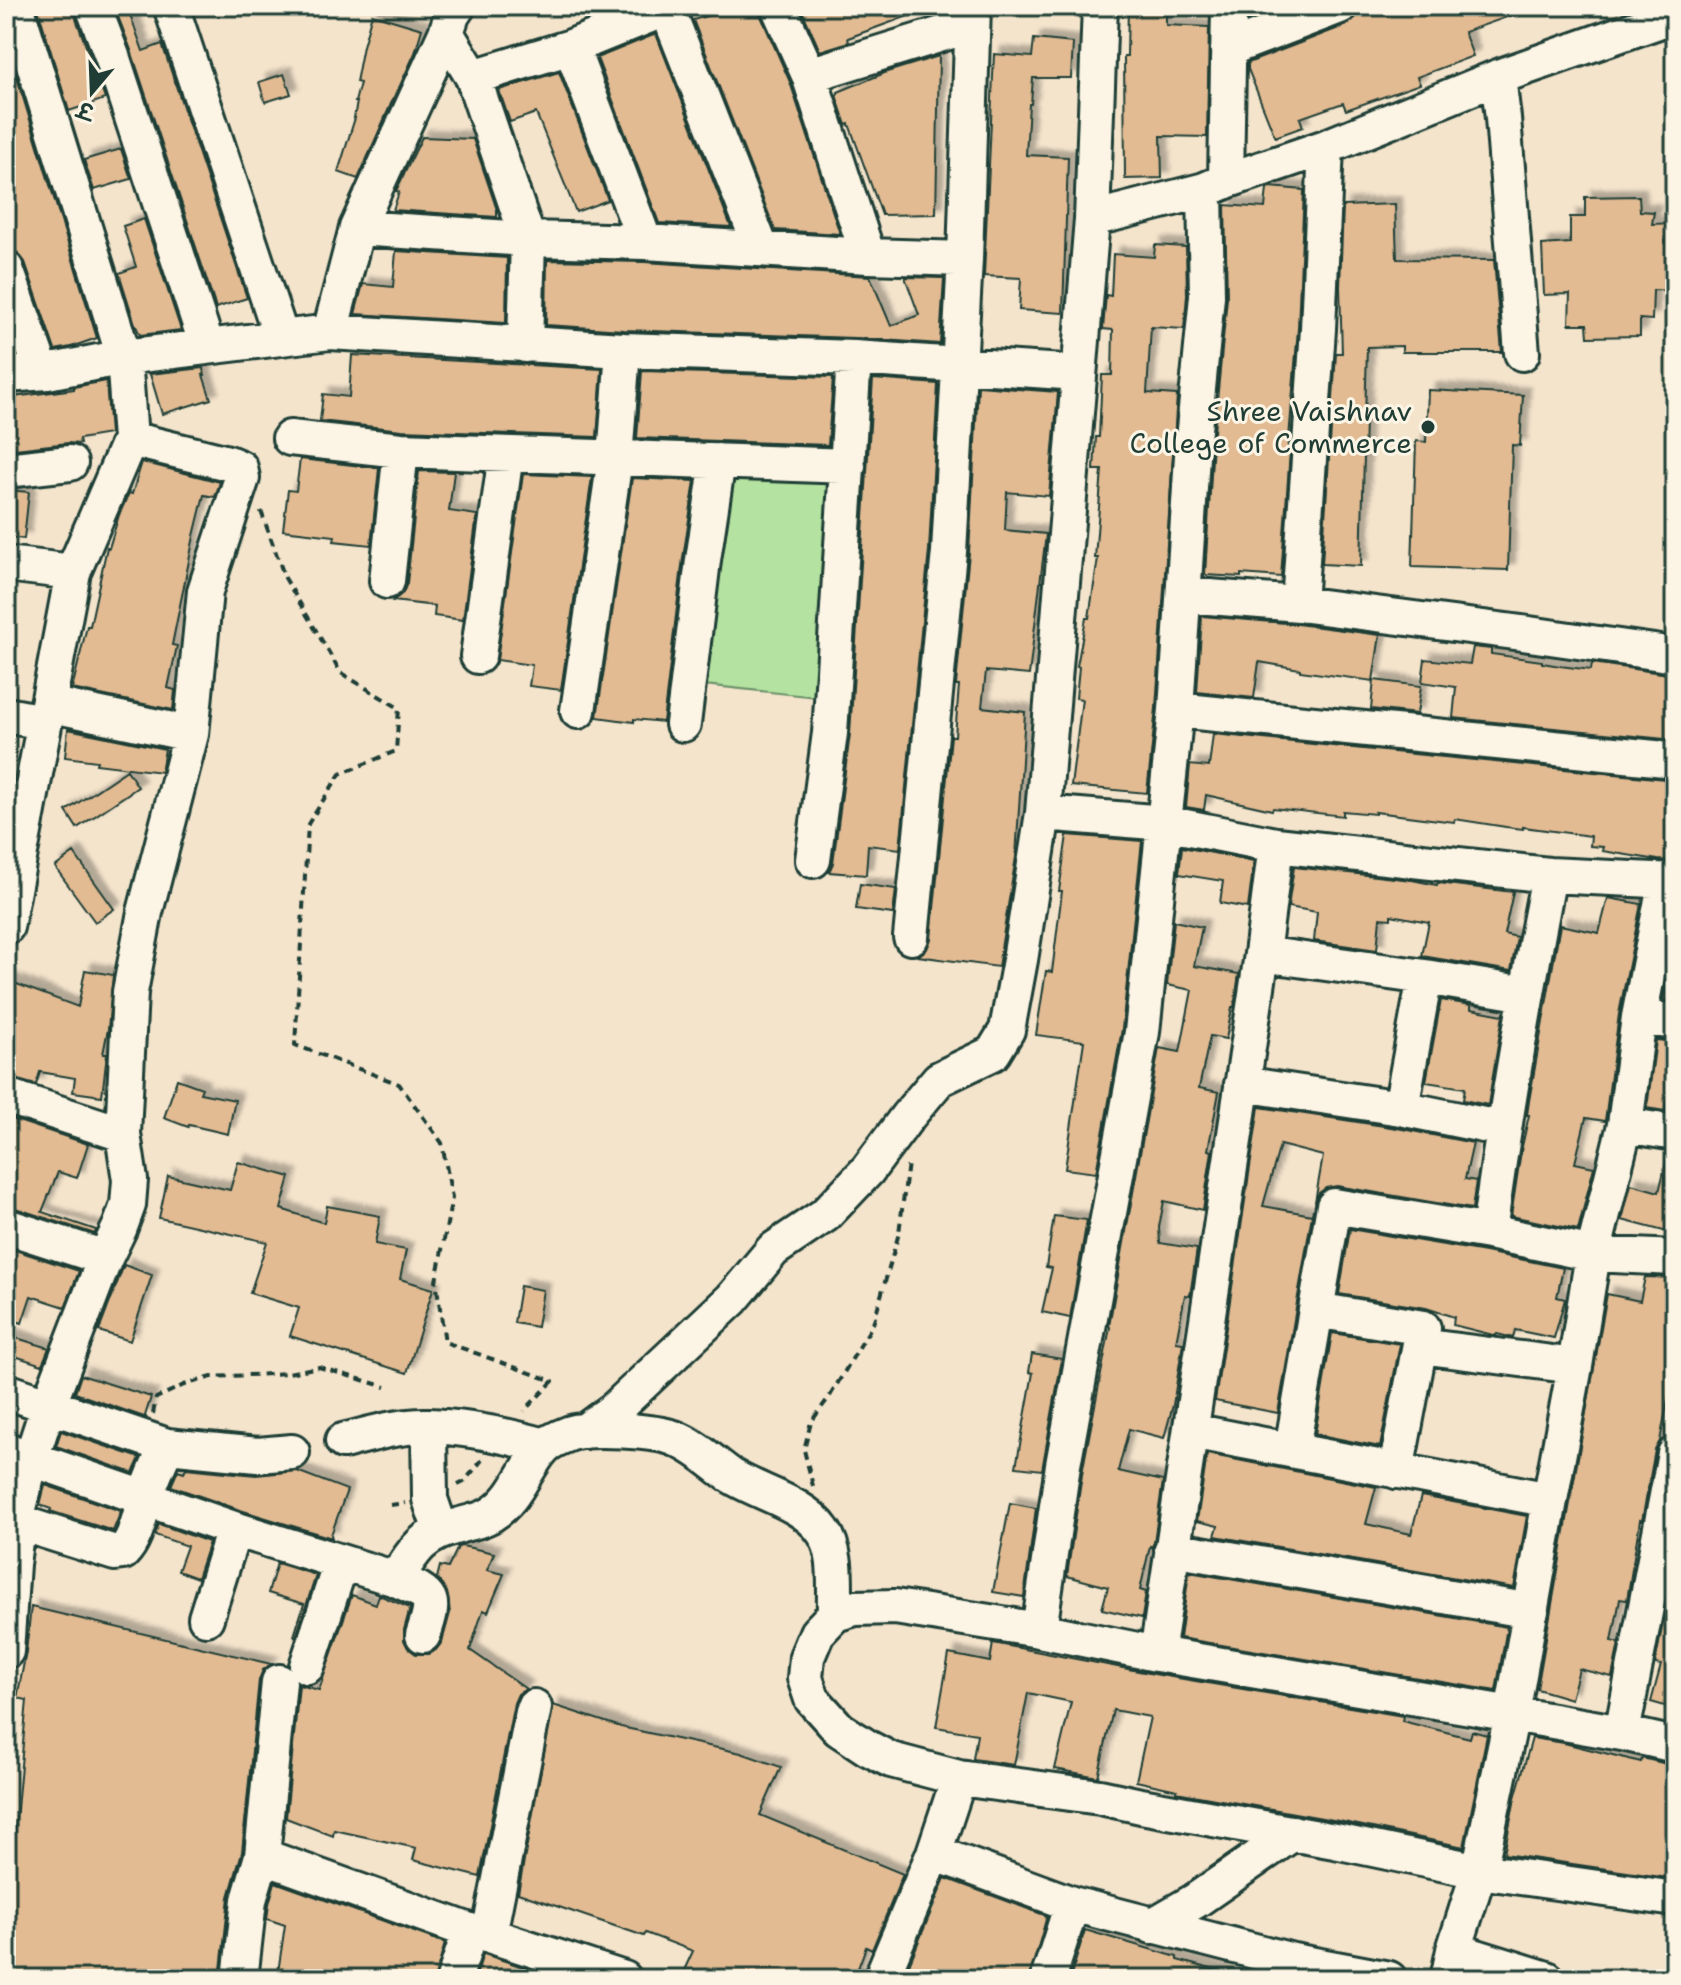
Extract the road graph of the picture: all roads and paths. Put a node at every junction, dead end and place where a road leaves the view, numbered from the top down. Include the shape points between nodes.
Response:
1 (16, 6) edge
2 (93, 6) edge
3 (171, 6) edge
4 (778, 6) edge
5 (1100, 6) edge
6 (1229, 6) edge
7 (1340, 6) edge
8 (668, 7) edge
9 (1662, 14) edge
10 (972, 15) edge
11 (452, 20) edge
12 (571, 47) junction
13 (1228, 49) junction
14 (809, 75) junction
15 (473, 77) junction
16 (1498, 77) junction
17 (1326, 147) junction
18 (1215, 186) junction
19 (1092, 219) junction
20 (357, 228) junction
21 (528, 239) junction
22 (645, 242) junction
23 (761, 248) junction
24 (868, 256) junction
25 (965, 259) junction
26 (6, 269) edge
27 (330, 332) junction
28 (281, 337) junction
29 (525, 345) junction
30 (207, 346) junction
31 (623, 350) junction
32 (1522, 353) dead end
33 (124, 357) junction
34 (854, 358) junction
35 (959, 365) junction
36 (42, 372) junction
37 (1079, 373) junction
38 (6, 375) edge
39 (290, 438) dead end
40 (130, 439) junction
41 (401, 450) junction
42 (506, 454) junction
43 (615, 459) junction
44 (718, 461) junction
45 (70, 463) dead end
46 (848, 466) junction
47 (6, 470) edge
48 (256, 500) dead end
49 (6, 564) edge
50 (73, 572) junction
51 (387, 581) dead end
52 (1184, 595) junction
53 (1299, 604) junction
54 (1675, 655) edge
55 (478, 656) dead end
56 (1176, 710) junction
57 (578, 711) dead end
58 (46, 713) junction
59 (6, 715) edge
60 (683, 724) dead end
61 (191, 734) junction
62 (1675, 760) edge
63 (16, 813) edge
64 (1043, 813) junction
65 (1165, 823) junction
66 (1276, 845) junction
67 (813, 860) dead end
68 (1549, 875) junction
69 (1671, 881) edge
70 (6, 927) edge
71 (911, 937) dead end
72 (1262, 954) junction
73 (1425, 977) junction
74 (1526, 994) junction
75 (1639, 1017) junction
76 (1675, 1022) edge
77 (1242, 1084) junction
78 (6, 1096) edge
79 (1401, 1108) junction
80 (1625, 1125) junction
81 (1503, 1129) junction
82 (1675, 1133) edge
83 (123, 1134) junction
84 (908, 1163) dead end
85 (6, 1226) edge
86 (1489, 1232) junction
87 (1593, 1254) junction
88 (105, 1258) junction
89 (1675, 1258) edge
90 (1316, 1310) junction
91 (1420, 1346) junction
92 (1575, 1366) junction
93 (386, 1387) dead end
94 (6, 1391) edge
95 (156, 1398) dead end
96 (49, 1404) junction
97 (429, 1426) junction
98 (585, 1431) junction
99 (1191, 1431) junction
100 (502, 1435) junction
101 (343, 1441) dead end
102 (167, 1446) junction
103 (545, 1446) junction
104 (1292, 1449) junction
105 (292, 1452) dead end
106 (18, 1454) edge
107 (1675, 1454) edge
108 (1396, 1471) junction
109 (814, 1491) dead end
110 (145, 1497) junction
111 (1550, 1500) junction
112 (390, 1505) dead end
113 (17, 1522) junction
114 (234, 1529) junction
115 (421, 1541) junction
116 (1172, 1549) junction
117 (9, 1563) edge
118 (341, 1563) junction
119 (1531, 1611) junction
120 (835, 1614) junction
121 (206, 1618) dead end
122 (1039, 1630) junction
123 (423, 1635) dead end
124 (6, 1651) edge
125 (1157, 1654) junction
126 (534, 1707) dead end
127 (1512, 1714) junction
128 (1622, 1733) junction
129 (1675, 1745) edge
130 (959, 1778) junction
131 (1293, 1833) junction
132 (934, 1853) junction
133 (262, 1856) junction
134 (1479, 1871) junction
135 (1675, 1899) edge
136 (1072, 1904) junction
137 (1152, 1926) junction
138 (480, 1933) junction
139 (1451, 1964) edge
140 (1292, 1970) edge
141 (240, 1979) edge
142 (454, 1979) edge
143 (624, 1979) edge
144 (881, 1979) edge
145 (1048, 1979) edge
146 (1389, 1979) edge
147 (1547, 1979) edge

1 - 33 street
2 - 30 street
3 - 28 street
4 - 14 street
5 - 19 street
6 - 13 street
7 - 13 street
8 - 12 street
8 - 23 street
9 - 16 street
10 - 14 street
10 - 25 street
11 - 15 street
11 - 20 street
12 - 15 street
12 - 22 street
13 - 18 street
14 - 24 street
15 - 21 street
16 - 17 street
16 - 32 street
17 - 18 street
17 - 53 street
18 - 19 street
18 - 52 street
19 - 37 street
20 - 21 street
20 - 27 street
21 - 22 street
21 - 29 street
22 - 23 street
23 - 24 street
24 - 25 street
25 - 35 street
26 - 36 street
27 - 28 street
27 - 29 street
28 - 30 street
29 - 31 street
30 - 33 street
31 - 34 street
31 - 43 street
33 - 36 street
33 - 40 street
34 - 35 street
34 - 46 street
35 - 37 street
35 - 71 street via 949,552
36 - 38 street
37 - 64 street
39 - 41 street
40 - 50 street
40 - 61 street via 240,468 242,478 205,591
41 - 42 street
41 - 51 street
42 - 43 street
42 - 55 street
43 - 44 street
43 - 57 street
44 - 46 street
44 - 60 street
45 - 47 street
46 - 67 street via 830,733
48 - 100 path via 285,578 341,673 399,708 396,751 340,774 308,824 295,1045 399,1084 442,1143 452,1198 436,1281 445,1342 553,1381
49 - 50 street
50 - 58 street
52 - 53 street
52 - 56 street
53 - 54 street
56 - 62 street
56 - 65 street
58 - 59 street
58 - 61 street
58 - 63 street
61 - 83 street via 130,992
63 - 70 street
64 - 65 street
64 - 98 street via 1007,1030 993,1053 939,1079 825,1215 773,1250 732,1299
65 - 66 street
65 - 122 street via 1142,1032 1063,1465
66 - 68 street
66 - 72 street
68 - 69 street
68 - 74 street
69 - 75 street
72 - 73 street
72 - 77 street
73 - 74 street
73 - 79 street
74 - 81 street
75 - 76 street
75 - 80 street
77 - 79 street
77 - 99 street
78 - 83 street
79 - 81 street
80 - 82 street
80 - 87 street
81 - 86 street
83 - 88 street via 128,1205
84 - 109 path via 899,1233 873,1324 811,1422 804,1450
85 - 88 street
86 - 87 street
86 - 90 street via 1334,1206
87 - 89 street
87 - 92 street
88 - 96 street
90 - 91 street via 1423,1328
90 - 104 street
91 - 92 street
91 - 108 street
92 - 111 street
93 - 95 path via 319,1367 212,1377
94 - 96 street
96 - 102 street
96 - 106 street
97 - 100 street
97 - 101 street
97 - 115 street
98 - 103 street
98 - 120 street via 672,1437 808,1515 824,1531 833,1552
99 - 104 street
99 - 116 street
100 - 103 street
100 - 115 path
102 - 105 street via 258,1455
102 - 110 street
103 - 115 street via 495,1513
104 - 108 street
106 - 110 street
106 - 113 street
107 - 128 street
108 - 111 street
110 - 113 street via 123,1552
110 - 114 street
111 - 119 street
112 - 115 path
113 - 117 street
114 - 118 street
114 - 121 street
115 - 118 street
115 - 123 street via 432,1603
116 - 119 street
116 - 125 street
117 - 124 street
118 - 133 street via 293,1674
119 - 127 street
120 - 122 street via 895,1607
120 - 130 street via 817,1633 807,1657 805,1678 812,1699 839,1729 868,1748 891,1760
122 - 125 street
125 - 127 street
126 - 138 street
127 - 128 street
127 - 134 street
128 - 129 street
130 - 131 street via 1100,1797
130 - 132 street
131 - 134 street
131 - 137 street
132 - 136 street
132 - 144 street
133 - 138 street
133 - 141 street via 249,1900
134 - 135 street
134 - 139 street
136 - 137 street
136 - 145 street
137 - 140 street
138 - 142 street
138 - 143 street
139 - 147 street
140 - 146 street

